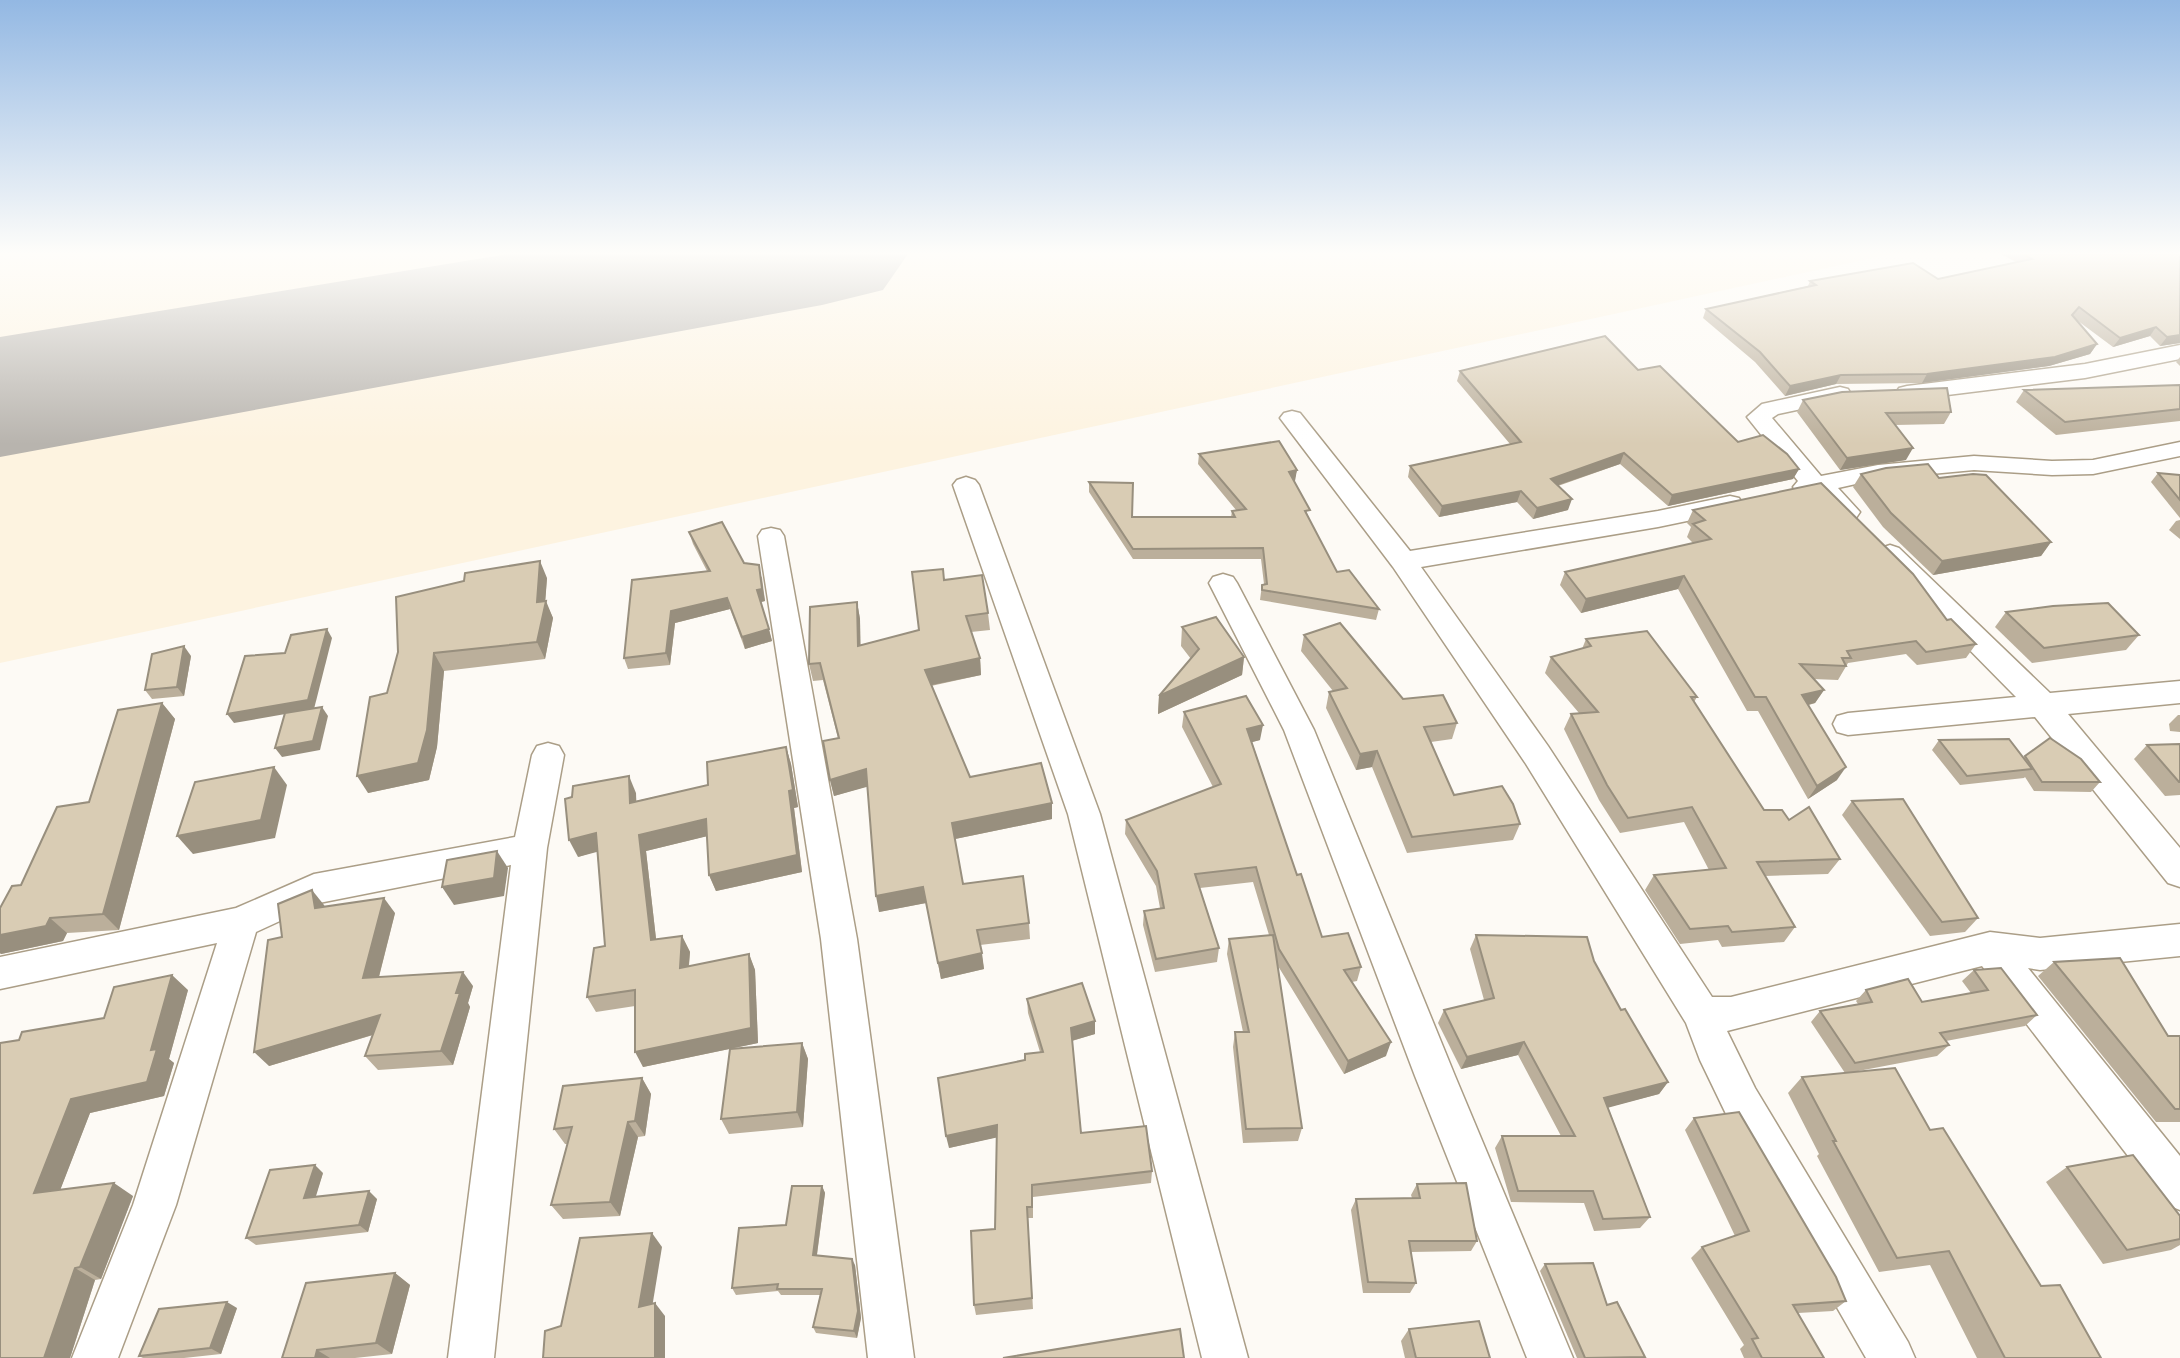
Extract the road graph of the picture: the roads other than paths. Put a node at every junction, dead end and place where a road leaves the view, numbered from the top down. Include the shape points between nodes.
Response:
1 (2180, 352) edge
2 (1292, 418) dead end
3 (2180, 449) edge
4 (1820, 484) junction
5 (966, 485) dead end
6 (1779, 493) edge
7 (1752, 499) edge
8 (771, 536) dead end
9 (1403, 561) junction
10 (1223, 583) dead end
11 (2180, 692) edge
12 (2042, 704) junction
13 (1848, 724) dead end
14 (548, 755) dead end
15 (530, 848) junction
16 (2180, 873) edge
17 (242, 922) junction
18 (2180, 940) edge
19 (1990, 948) junction
20 (0, 973) edge
21 (1702, 1015) junction
22 (2180, 1189) edge
23 (95, 1358) edge
24 (471, 1358) edge
25 (891, 1358) edge
26 (1225, 1358) edge
27 (1550, 1358) edge
28 (1892, 1358) edge

1 - 4 street via 2085,371 1922,393 1822,397 1770,409 1759,417 1811,481
2 - 9 street
3 - 4 street via 2093,467 1974,463 1878,472
4 - 6 street
4 - 12 street
5 - 26 street via 1084,814
7 - 9 street
8 - 25 street via 839,939
9 - 21 street via 1537,755
10 - 27 street via 1299,730
11 - 12 street
12 - 13 street
12 - 16 street
14 - 15 street
15 - 17 street via 314,889
15 - 24 street
17 - 20 street
17 - 23 street via 162,1186
18 - 19 street via 2040,954
19 - 21 street via 1731,1014
19 - 22 street
21 - 28 street via 1741,1102

